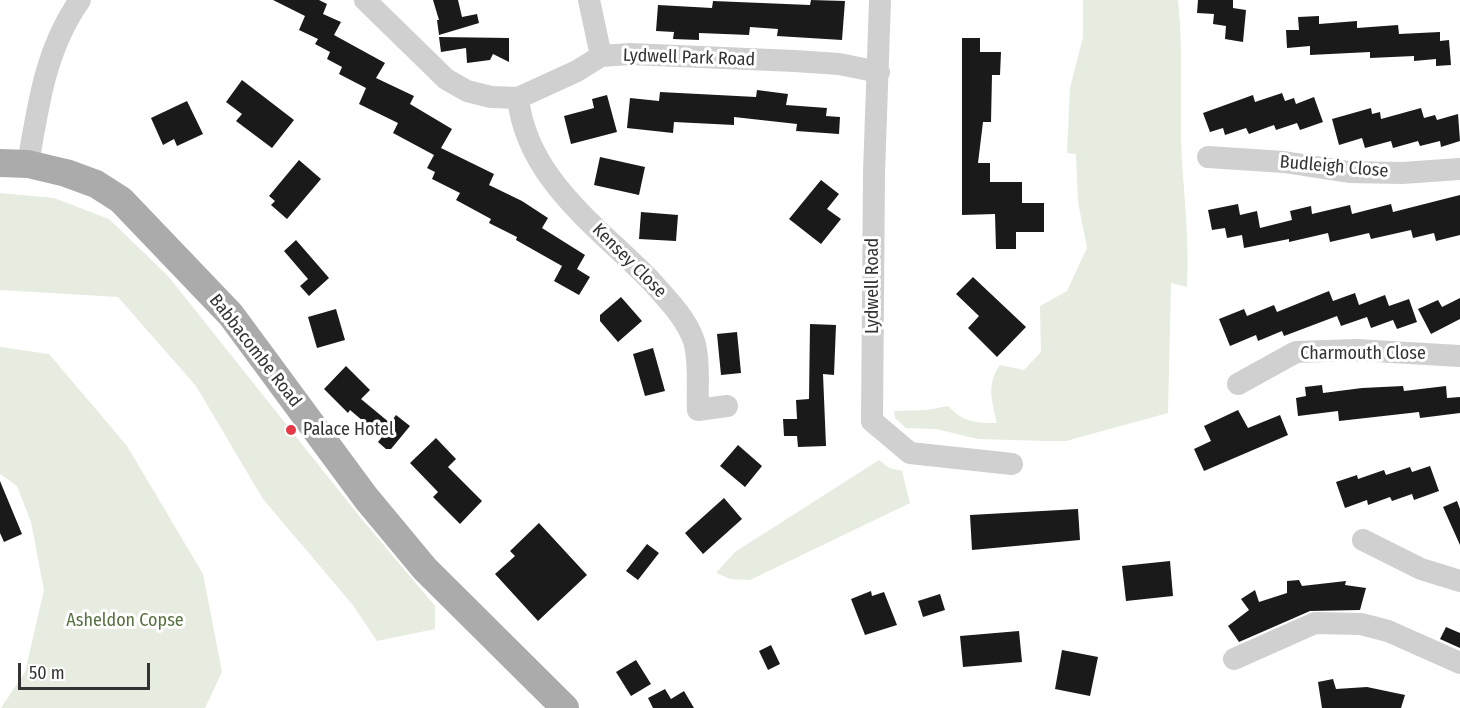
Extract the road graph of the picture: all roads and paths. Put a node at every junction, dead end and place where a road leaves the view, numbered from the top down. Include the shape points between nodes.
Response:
1 (80, 0) edge
2 (365, 0) edge
3 (589, 0) edge
4 (880, 0) edge
5 (601, 56) junction
6 (879, 72) junction
7 (518, 98) junction
8 (1208, 157) dead end
9 (0, 163) edge
10 (28, 164) junction
11 (1460, 169) edge
12 (1460, 356) edge
13 (1238, 384) dead end
14 (727, 406) dead end
15 (1012, 464) dead end
16 (1363, 540) dead end
17 (1460, 581) edge
18 (1234, 659) dead end
19 (1460, 663) edge
20 (565, 708) edge

1 - 10 street via 57,37 50,59
2 - 7 street, Lydwell Park Road via 446,79 467,91
3 - 5 street
4 - 6 street, Lydwell Road
5 - 6 street, Lydwell Park Road via 795,61
5 - 7 street, Lydwell Park Road
6 - 15 street, Lydwell Road via 872,421 910,453
7 - 14 street, Kensey Close via 520,117 534,153 550,177 582,216 638,267 684,321 695,343 698,410
8 - 11 street, Budleigh Close via 1284,162 1349,172
9 - 10 main road, Babbacombe Road
10 - 20 main road, Babbacombe Road via 96,184 121,200 231,315 366,498 424,569
12 - 13 street, Charmouth Close via 1357,350 1296,352
16 - 17 street via 1421,569
18 - 19 street via 1315,623 1370,626

